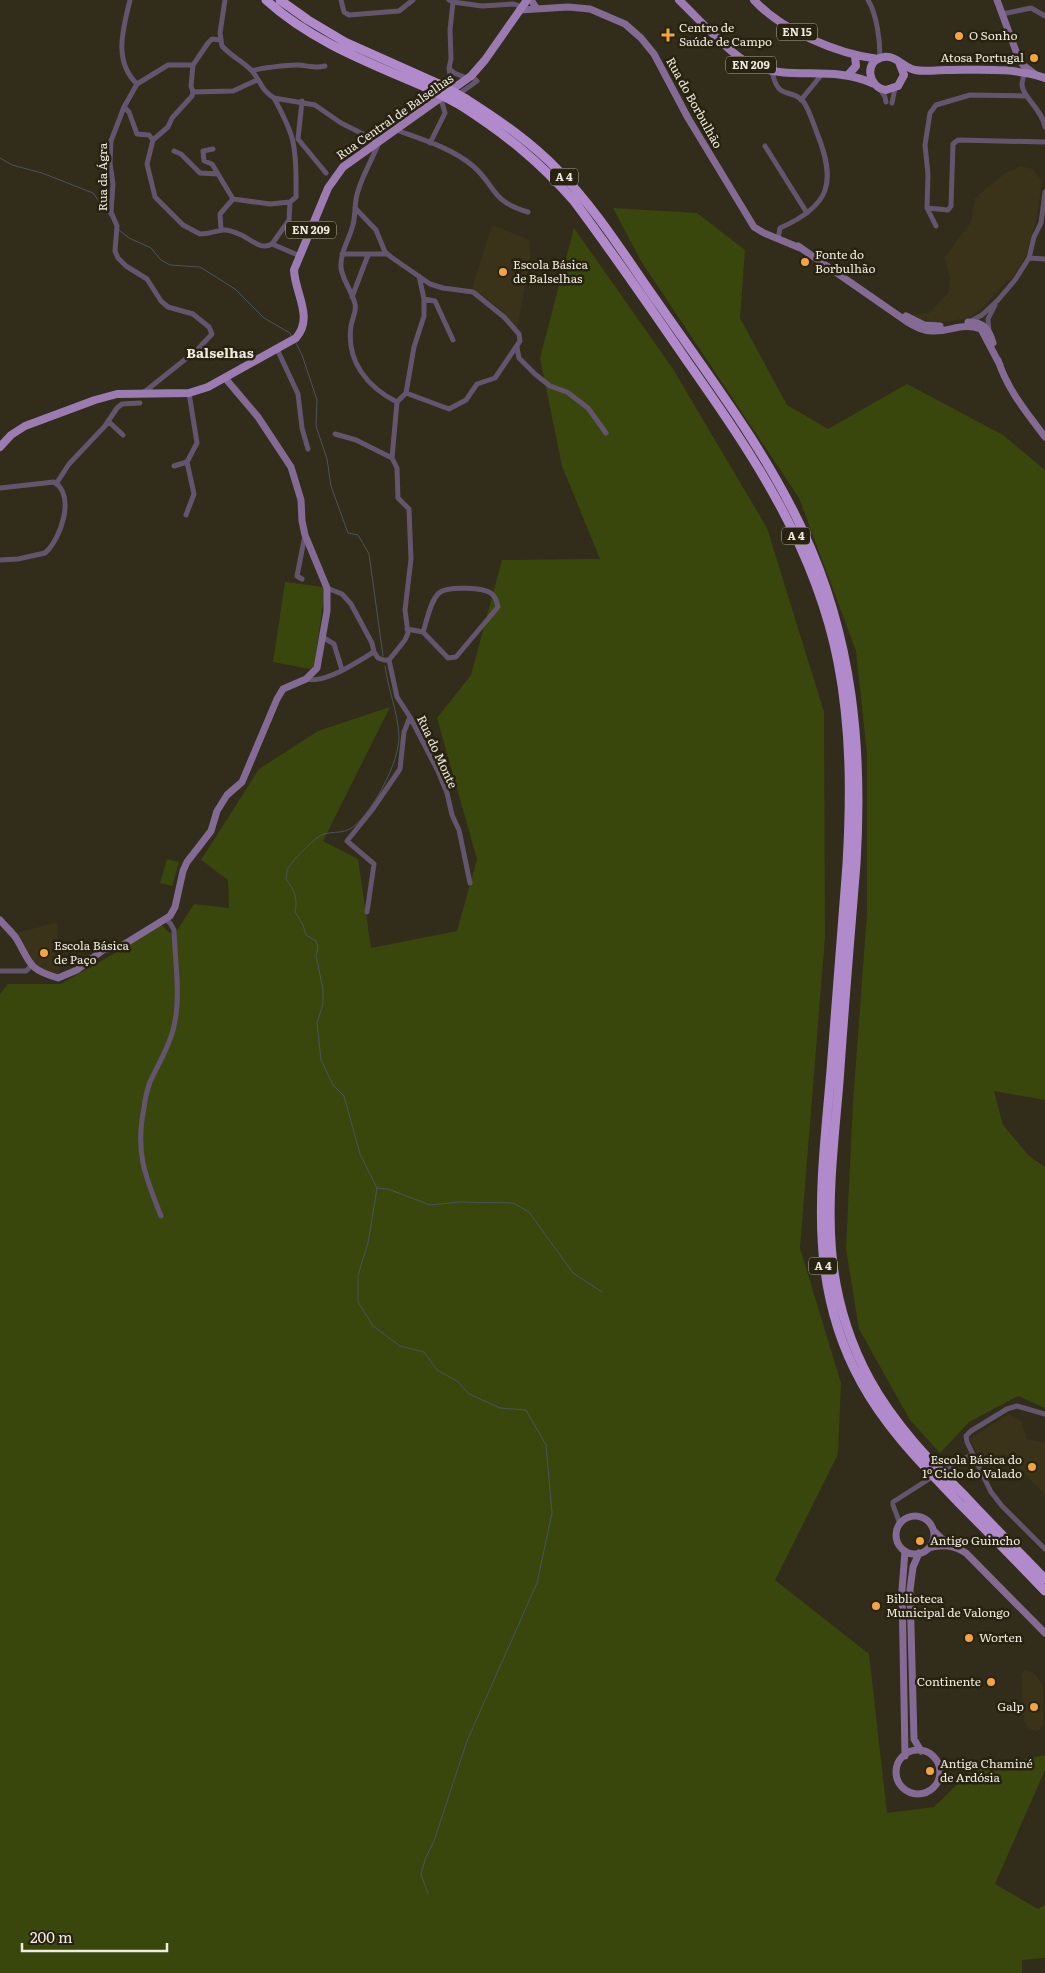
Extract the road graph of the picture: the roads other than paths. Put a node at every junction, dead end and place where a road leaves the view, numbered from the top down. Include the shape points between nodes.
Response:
1 (130, 0) edge
2 (225, 0) edge
3 (266, 0) edge
4 (280, 0) edge
5 (341, 0) edge
6 (413, 0) edge
7 (679, 0) edge
8 (754, 0) edge
9 (868, 0) edge
10 (997, 0) edge
11 (451, 1) edge
12 (529, 5) edge
13 (1002, 14) junction
14 (1045, 16) edge
15 (220, 40) junction
16 (880, 46) junction
17 (852, 54) junction
18 (891, 57) junction
19 (879, 59) junction
20 (899, 62) junction
21 (193, 65) junction
22 (325, 66) dead end
23 (450, 68) junction
24 (870, 69) junction
25 (915, 70) junction
26 (1021, 70) junction
27 (252, 71) junction
28 (772, 71) junction
29 (824, 72) junction
30 (852, 75) junction
31 (472, 78) junction
32 (1045, 78) edge
33 (257, 80) junction
34 (902, 80) junction
35 (872, 82) junction
36 (137, 84) junction
37 (436, 87) junction
38 (456, 88) junction
39 (895, 88) junction
40 (880, 89) junction
41 (193, 92) junction
42 (1026, 96) junction
43 (274, 98) junction
44 (801, 100) junction
45 (302, 101) junction
46 (442, 102) junction
47 (463, 102) junction
48 (886, 102) dead end
49 (892, 103) dead end
50 (124, 107) junction
51 (1045, 127) edge
52 (396, 130) junction
53 (153, 140) junction
54 (295, 140) junction
55 (379, 142) junction
56 (1045, 142) edge
57 (430, 143) junction
58 (765, 146) dead end
59 (213, 149) dead end
60 (174, 151) dead end
61 (326, 173) dead end
62 (218, 174) junction
63 (1045, 192) edge
64 (233, 199) junction
65 (290, 202) junction
66 (355, 208) junction
67 (927, 208) junction
68 (528, 212) dead end
69 (807, 213) junction
70 (750, 221) junction
71 (936, 226) dead end
72 (221, 229) junction
73 (778, 237) junction
74 (272, 244) junction
75 (342, 254) junction
76 (387, 254) junction
77 (368, 255) junction
78 (300, 256) junction
79 (1029, 258) junction
80 (1045, 259) edge
81 (419, 276) junction
82 (352, 297) junction
83 (424, 299) junction
84 (998, 300) junction
85 (982, 315) junction
86 (988, 319) junction
87 (971, 324) junction
88 (980, 326) junction
89 (989, 332) junction
90 (453, 340) dead end
91 (517, 346) junction
92 (277, 349) junction
93 (1000, 365) junction
94 (225, 378) junction
95 (144, 393) junction
96 (189, 393) junction
97 (406, 393) junction
98 (397, 402) junction
99 (140, 403) dead end
100 (1031, 418) junction
101 (108, 421) junction
102 (606, 433) dead end
103 (335, 434) dead end
104 (123, 435) dead end
105 (1045, 437) edge
106 (1045, 443) edge
107 (0, 446) edge
108 (308, 449) dead end
109 (392, 458) junction
110 (187, 462) junction
111 (174, 466) dead end
112 (56, 484) junction
113 (0, 488) edge
114 (186, 515) dead end
115 (305, 534) junction
116 (0, 560) edge
117 (302, 579) dead end
118 (327, 588) junction
119 (407, 629) junction
120 (423, 632) junction
121 (324, 638) junction
122 (374, 652) junction
123 (389, 660) junction
124 (342, 670) junction
125 (306, 679) junction
126 (410, 717) junction
127 (470, 883) dead end
128 (367, 912) dead end
129 (165, 919) junction
130 (0, 920) edge
131 (31, 966) junction
132 (0, 971) edge
133 (161, 1216) dead end
134 (1045, 1414) edge
135 (973, 1454) junction
136 (947, 1468) dead end
137 (929, 1479) dead end
138 (900, 1524) junction
139 (934, 1531) junction
140 (929, 1548) junction
141 (1045, 1549) edge
142 (905, 1550) junction
143 (919, 1553) junction
144 (1045, 1579) edge
145 (1045, 1591) edge
146 (1045, 1628) edge
147 (1045, 1633) edge
148 (921, 1751) junction
149 (905, 1756) junction

1 - 36 street via 121,57 125,70
2 - 15 street
3 - 37 highway, A 4 via 340,50
4 - 37 highway, A 4 via 345,42
5 - 6 street via 344,12 349,15 399,12
7 - 28 main road, EN 209 via 741,58
8 - 17 main road, EN 15 via 789,29
9 - 16 street
10 - 13 street
11 - 12 street via 482,6
11 - 23 street
12 - 31 main road, Rua Central de Balselhas / EN 209
12 - 70 street, Rua do Borbulhão via 590,9 625,24 641,38 654,54
13 - 14 street via 1030,8
13 - 26 street
15 - 21 street via 212,39
15 - 27 street via 226,51
16 - 18 street
16 - 19 street
17 - 19 main road, EN 15
17 - 24 main road, EN 15
17 - 30 main road via 856,66
18 - 19 main road, EN 15
18 - 20 main road
19 - 24 main road
20 - 25 main road
20 - 34 main road via 903,70
21 - 36 street, Rua da Ágra via 168,65
21 - 41 street
22 - 27 street via 297,65
23 - 31 street via 454,73
23 - 38 street via 450,81
24 - 30 main road, EN 209
24 - 35 main road
25 - 26 main road
25 - 34 main road
26 - 32 main road
26 - 42 street
27 - 33 street
28 - 29 main road, EN 209
28 - 44 street via 780,90
29 - 30 main road, EN 209
29 - 44 street
30 - 35 main road, EN 209
31 - 38 main road, Rua Central de Balselhas / EN 209
31 - 46 street
33 - 41 street via 233,91
33 - 43 street
34 - 39 main road
35 - 40 main road
36 - 50 street, Rua da Ágra
37 - 47 highway, A 4, bridge
38 - 46 main road, Rua Central de Balselhas / EN 209
39 - 40 main road
39 - 49 street
40 - 48 street
41 - 53 street via 168,127
42 - 51 street via 1044,118
42 - 67 street via 970,96 936,105 930,113 926,145
43 - 45 street
43 - 54 street
44 - 69 street via 825,154 827,185 821,201
45 - 54 street
45 - 55 street via 315,105
46 - 52 main road, Rua Central de Balselhas / EN 209
46 - 57 street via 444,113
47 - 144 highway, A 4 via 514,131 542,154 593,212 762,455 787,498 817,562 844,649 858,759 856,855 830,1206 832,1266 838,1298 858,1358 887,1408 934,1466
47 - 145 highway, A 4 via 510,138 574,201 749,452 778,498 808,566 838,662 849,758 847,864 821,1195 823,1263 828,1296 837,1328 857,1374 894,1433
50 - 53 street via 137,134 149,135
50 - 95 street, Rua da Ágra via 111,141 111,212 117,226 115,252 126,266 147,278 168,307 193,314 209,327 212,334
52 - 55 main road, Rua Central de Balselhas / EN 209
52 - 57 street
53 - 72 street via 147,169 158,202 192,231 205,234
54 - 61 street
54 - 65 street via 296,197
55 - 66 street via 357,191
55 - 78 main road, Rua Central de Balselhas / EN 209 via 343,167 333,180
56 - 67 street via 955,141 951,206 948,210
57 - 68 street via 473,166 504,203
58 - 69 street
59 - 62 street via 203,151 204,161 212,164
60 - 62 street via 200,173
62 - 64 street
63 - 79 street via 1041,223
64 - 65 street via 270,204
64 - 72 street via 220,214
65 - 74 street via 290,220
66 - 75 street
66 - 76 street via 376,230
67 - 71 street
69 - 73 street via 787,225
70 - 73 street, Rua do Borbulhão
70 - 73 street, Rua do Borbulhão via 764,233
72 - 74 street via 262,246
73 - 87 street, Rua do Borbulhão via 923,327
74 - 78 street
75 - 77 street
75 - 82 street via 342,271
76 - 77 street
76 - 81 street
77 - 82 street
78 - 92 main road, Rua Central de Balselhas / EN 209 via 294,270 305,317 302,331
79 - 80 street
79 - 84 street
81 - 83 street
81 - 91 street via 442,288 473,292 519,334
82 - 98 street via 356,305 351,326 354,357 370,384
83 - 90 street via 435,301
83 - 97 street via 424,316 414,347
84 - 85 street
84 - 86 street
85 - 87 street
85 - 88 street
86 - 88 street
86 - 89 street
87 - 88 street, Rua do Borbulhão
88 - 89 street
88 - 93 street
89 - 93 street
91 - 97 street via 495,378 477,384 466,400 449,409
91 - 102 street via 519,358 535,374 588,408
92 - 94 main road, Rua Central de Balselhas / EN 209
92 - 108 street via 298,394
93 - 100 street via 1011,390
94 - 96 main road, Rua Central de Balselhas / EN 209
94 - 115 street via 258,417 291,467 301,500
95 - 96 main road, Rua Central de Balselhas / EN 209
95 - 107 main road, Rua Central de Balselhas / EN 209 via 117,394 95,400 24,426
96 - 110 street via 198,443
97 - 98 street
98 - 109 street
99 - 101 street via 122,404
100 - 105 street
100 - 106 street
101 - 104 street
101 - 112 street via 69,464
103 - 109 street via 356,440
109 - 119 street via 397,468 398,498 410,514
110 - 111 street
110 - 114 street via 194,494
112 - 113 street
112 - 116 street via 65,496 65,507 59,531 48,550 40,555
115 - 117 street via 297,576
115 - 118 street
118 - 121 street
118 - 122 street via 342,594 351,604 372,642
119 - 120 street
119 - 123 street via 405,640
120 - 120 street via 452,659 498,607 497,602 487,591 443,590 437,595
121 - 124 street via 334,644
121 - 125 street via 318,668
122 - 123 street via 378,658
122 - 124 street
123 - 126 street, Rua do Monte via 397,697
124 - 125 street via 314,681
125 - 129 street via 283,689 277,698 242,782 217,810 212,831 183,871 175,907
126 - 127 street, Rua do Monte via 447,793
126 - 128 street via 404,732 400,769 347,841 374,864
129 - 131 street via 123,945 103,950 65,976 58,978
129 - 133 street via 174,930 177,1012 167,1047 150,1084 140,1129 146,1175
130 - 131 street via 15,937
131 - 132 street via 26,971
134 - 135 street via 1017,1406 1007,1409 966,1436
135 - 136 street
135 - 141 street via 991,1492
137 - 138 street via 893,1502
138 - 139 street via 919,1516 928,1521
138 - 142 street via 897,1538
139 - 140 street
139 - 146 street via 942,1539 969,1551
140 - 143 street
140 - 147 street via 945,1544 966,1553
142 - 143 street
142 - 149 street via 902,1590
143 - 148 street via 913,1567 910,1590 914,1739
148 - 149 street
148 - 149 street via 938,1762 940,1770 937,1783 924,1793 912,1793 899,1782 897,1770

